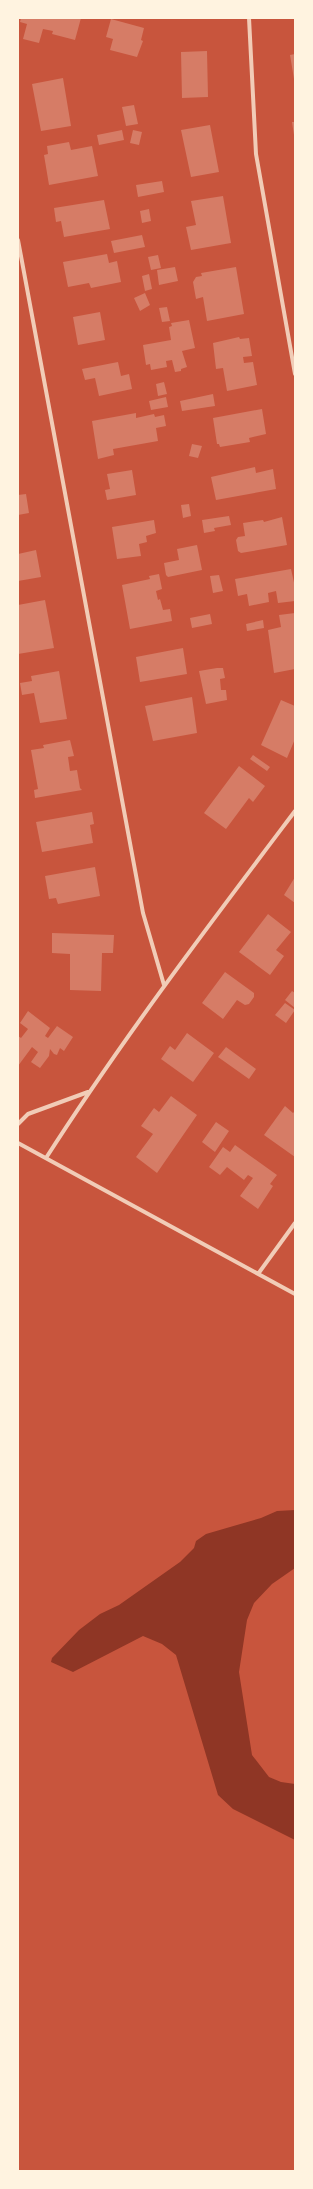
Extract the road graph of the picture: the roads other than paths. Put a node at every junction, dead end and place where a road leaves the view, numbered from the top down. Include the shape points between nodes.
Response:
1 (249, 18) edge
2 (18, 240) edge
3 (295, 374) edge
4 (295, 811) edge
5 (164, 985) junction
6 (88, 1091) junction
7 (18, 1124) edge
8 (18, 1142) edge
9 (46, 1158) junction
10 (295, 1224) edge
11 (258, 1274) junction
12 (295, 1294) edge

1 - 3 street via 256,154
2 - 5 street via 142,905
4 - 5 street
5 - 6 street
6 - 7 street via 28,1114
6 - 9 street
8 - 9 street
9 - 11 street
10 - 11 street
11 - 12 street

